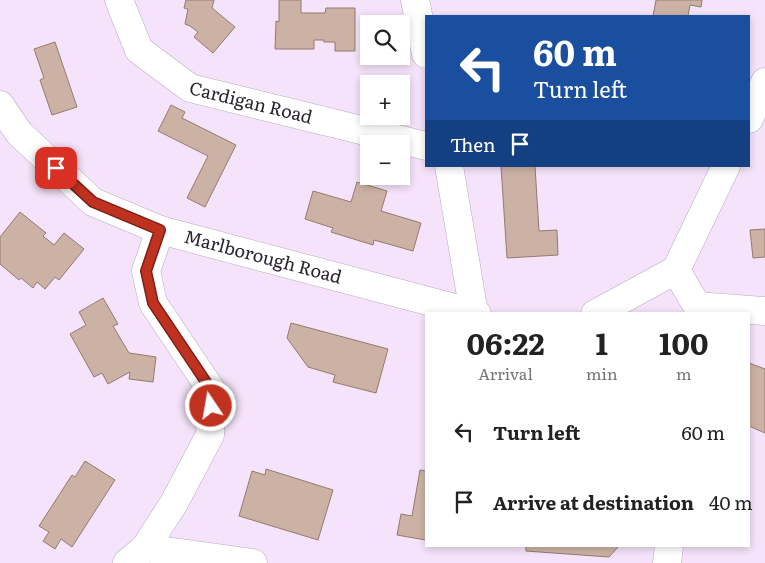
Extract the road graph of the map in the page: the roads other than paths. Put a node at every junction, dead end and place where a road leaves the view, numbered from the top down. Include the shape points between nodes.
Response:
1 (119, 0) edge
2 (415, 0) edge
3 (425, 49) edge
4 (765, 82) edge
5 (0, 105) edge
6 (750, 117) edge
7 (425, 146) edge
8 (450, 167) edge
9 (726, 167) edge
10 (160, 230) junction
11 (676, 270) junction
12 (697, 310) edge
13 (765, 311) edge
14 (472, 312) edge
15 (476, 312) edge
16 (598, 312) edge
17 (669, 547) edge
18 (136, 555) edge
19 (253, 563) edge
20 (667, 563) edge

1 - 7 street, Cardigan Road via 139,50 190,88
2 - 3 street
4 - 6 street
5 - 10 street, Marlborough Road via 20,133 93,202
8 - 15 street
9 - 11 street
10 - 14 street, Marlborough Road
10 - 18 street via 146,271 153,303 212,391 210,435 174,503
11 - 12 street
11 - 16 street
12 - 13 street
17 - 20 street
18 - 19 street

